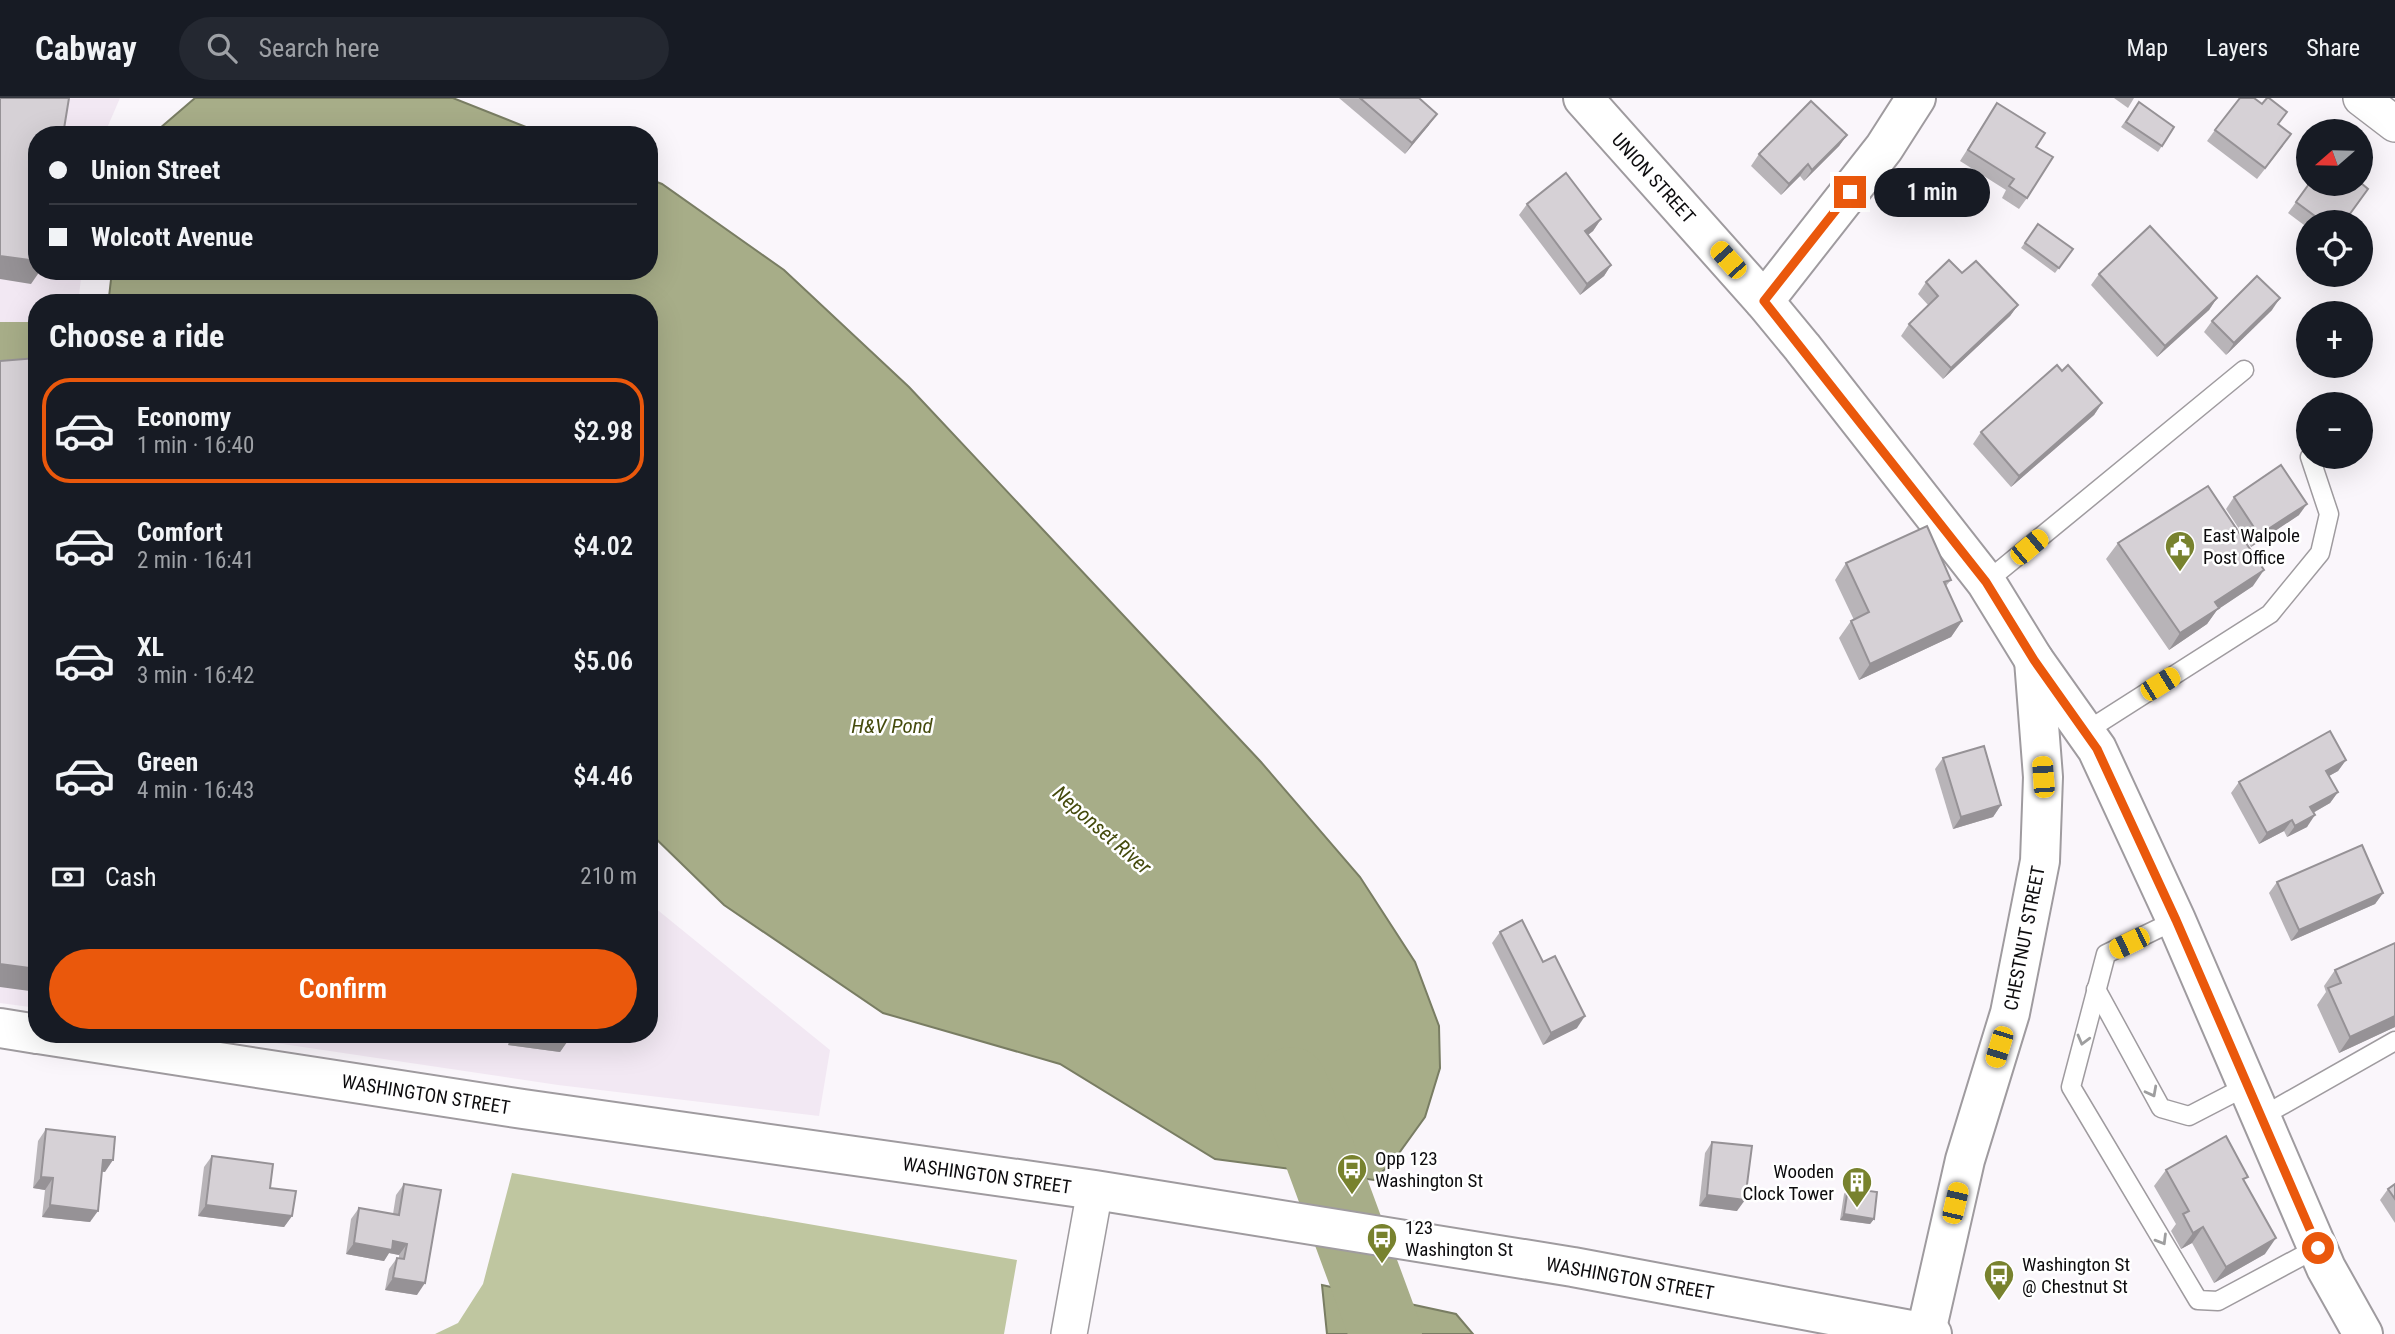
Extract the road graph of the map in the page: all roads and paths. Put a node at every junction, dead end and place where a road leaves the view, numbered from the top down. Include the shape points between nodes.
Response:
1 (1583, 98) edge
2 (1916, 98) edge
3 (2361, 98) edge
4 (2395, 124) edge
5 (1764, 301) junction
6 (2244, 370) dead end
7 (2314, 469) edge
8 (1986, 582) junction
9 (2034, 660) junction
10 (2085, 732) junction
11 (2176, 920) junction
12 (2096, 989) junction
13 (0, 1028) edge
14 (28, 1032) edge
15 (2395, 1041) edge
16 (96, 1043) edge
17 (2254, 1102) junction
18 (1095, 1190) junction
19 (2318, 1248) junction
20 (1075, 1298) junction
21 (1929, 1333) edge
22 (1069, 1334) edge
23 (1089, 1334) edge
24 (2363, 1334) edge

1 - 5 main road, UNION STREET
2 - 5 main road via 1884,148
3 - 4 street
5 - 8 main road, UNION STREET
6 - 8 lane
7 - 10 lane via 2329,514 2320,552 2270,614
8 - 9 main road, UNION STREET
9 - 10 main road, UNION STREET
9 - 21 main road, CHESTNUT STREET via 2043,777 2040,861 2010,1013 1965,1160
10 - 11 main road, UNION STREET
11 - 12 lane via 2106,954
11 - 17 main road, UNION STREET
12 -> 17 lane via 2161,1108 2189,1115
12 -> 19 lane via 2071,1087 2198,1300 2218,1301
13 - 14 main road, WASHINGTON STREET
15 - 17 lane
16 - 18 main road, WASHINGTON STREET
17 - 19 main road, UNION STREET
18 - 20 street
18 - 21 main road, WASHINGTON STREET via 1516,1258
19 - 24 main road, UNION STREET
20 - 22 street
20 - 23 lane

